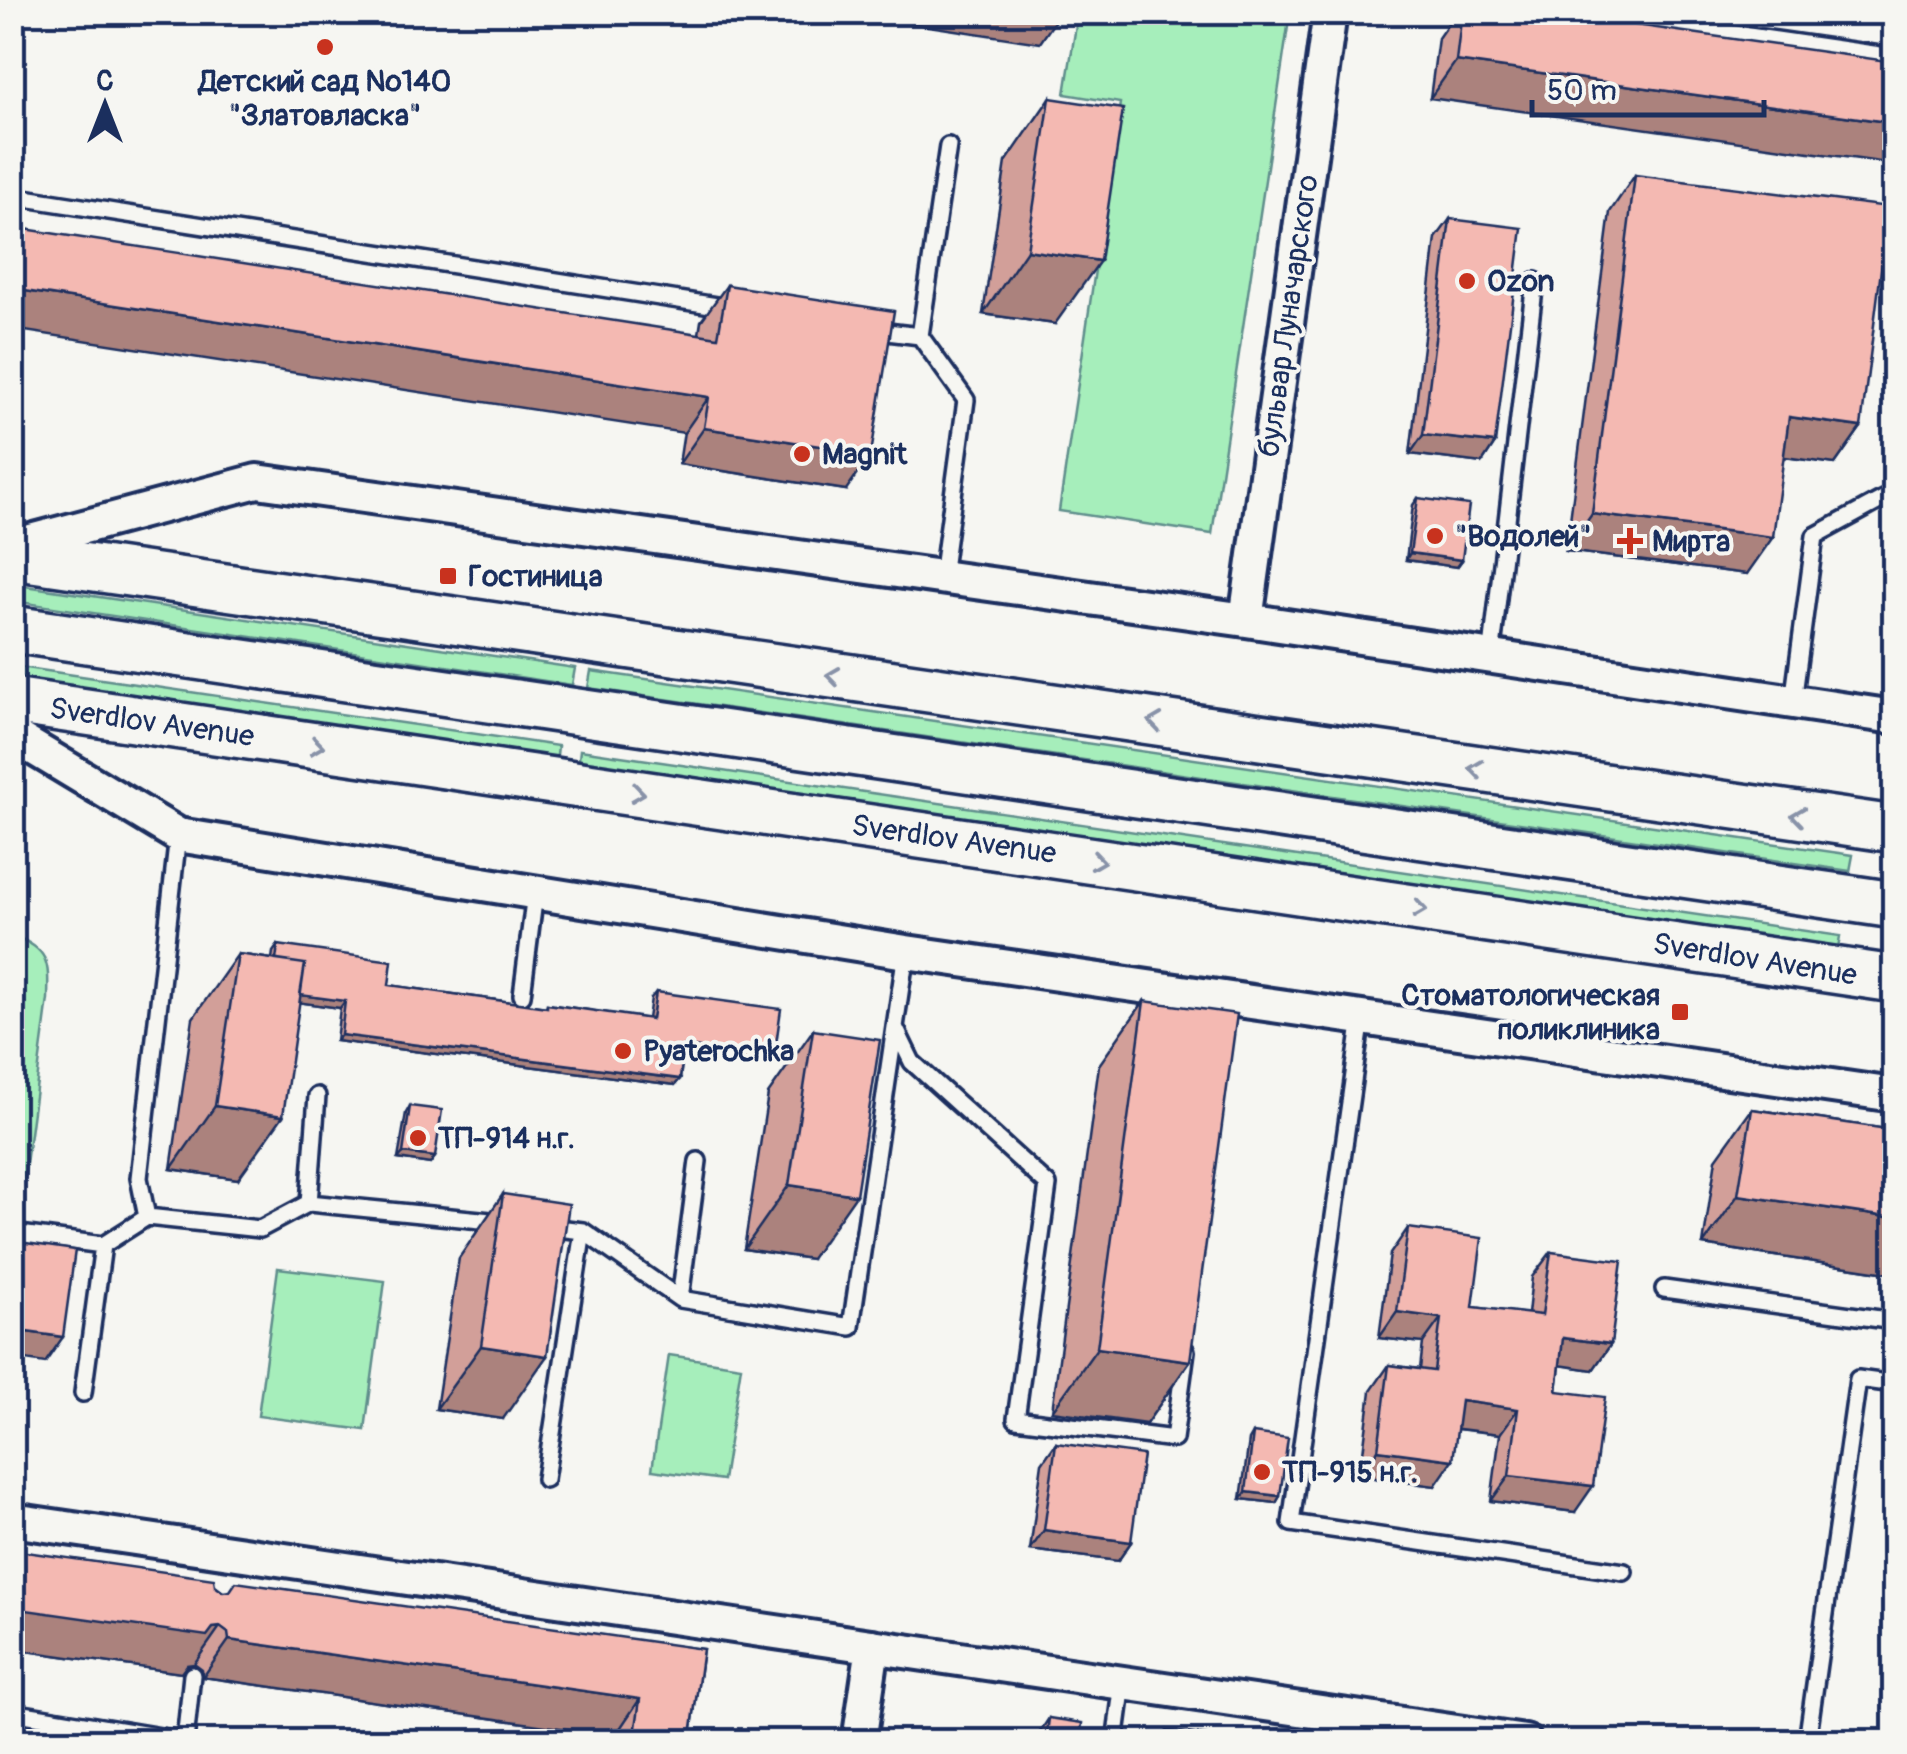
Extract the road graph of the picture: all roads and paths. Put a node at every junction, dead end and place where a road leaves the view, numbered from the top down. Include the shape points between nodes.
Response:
1 (1330, 12) edge
2 (1583, 12) edge
3 (1894, 57) edge
4 (948, 146) dead end
5 (12, 196) edge
6 (1535, 281) dead end
7 (754, 312) edge
8 (852, 326) edge
9 (920, 336) junction
10 (1894, 494) edge
11 (12, 546) edge
12 (12, 556) edge
13 (942, 578) junction
14 (1246, 620) junction
15 (12, 629) edge
16 (1491, 658) junction
17 (12, 701) edge
18 (1793, 702) junction
19 (1894, 717) edge
20 (12, 735) edge
21 (1894, 830) edge
22 (178, 836) junction
23 (535, 892) junction
24 (1894, 904) edge
25 (906, 952) junction
26 (1894, 980) edge
27 (522, 994) dead end
28 (1362, 1017) junction
29 (895, 1027) junction
30 (1894, 1095) edge
31 (317, 1096) dead end
32 (698, 1161) dead end
33 (310, 1203) junction
34 (146, 1217) junction
35 (583, 1231) junction
36 (12, 1233) edge
37 (102, 1246) junction
38 (1664, 1289) dead end
39 (680, 1299) junction
40 (1894, 1321) edge
41 (1189, 1326) edge
42 (1894, 1384) edge
43 (83, 1393) dead end
44 (545, 1479) dead end
45 (12, 1520) edge
46 (1624, 1572) dead end
47 (873, 1646) junction
48 (192, 1675) edge
49 (1124, 1683) junction
50 (12, 1712) edge
51 (186, 1741) edge
52 (1518, 1741) edge
53 (859, 1742) edge
54 (1116, 1742) edge
55 (1808, 1742) edge

1 - 14 street, бульвар Луначарского
2 - 3 lane
4 - 9 lane
5 - 7 lane
6 - 16 lane
8 - 9 lane
9 - 13 lane via 966,400
10 - 18 lane via 1815,536
11 - 13 street via 257,480
21 -> 12 main road
13 - 14 street
14 - 16 street
15 - 24 main road
16 - 18 street
17 -> 26 main road, Sverdlov Avenue
18 - 19 street
20 - 22 street
22 - 23 street
22 - 34 lane via 139,1178
23 - 25 street
23 - 27 lane
25 - 28 street
25 - 29 lane
28 - 30 street
28 - 46 lane via 1291,1522
29 - 39 lane via 852,1327
29 - 41 lane via 912,1062 1048,1185 1016,1419 1174,1439
31 - 33 lane
32 - 39 lane
33 - 34 lane via 260,1230
33 - 35 lane
34 - 37 lane
35 - 39 lane
35 - 44 lane
36 - 37 lane
37 - 43 lane
38 - 40 lane
42 - 55 lane via 1858,1379
45 - 47 street via 206,1559
47 - 49 street
47 - 53 street
48 - 51 lane
49 - 52 street
49 - 54 lane
50 - 51 lane

